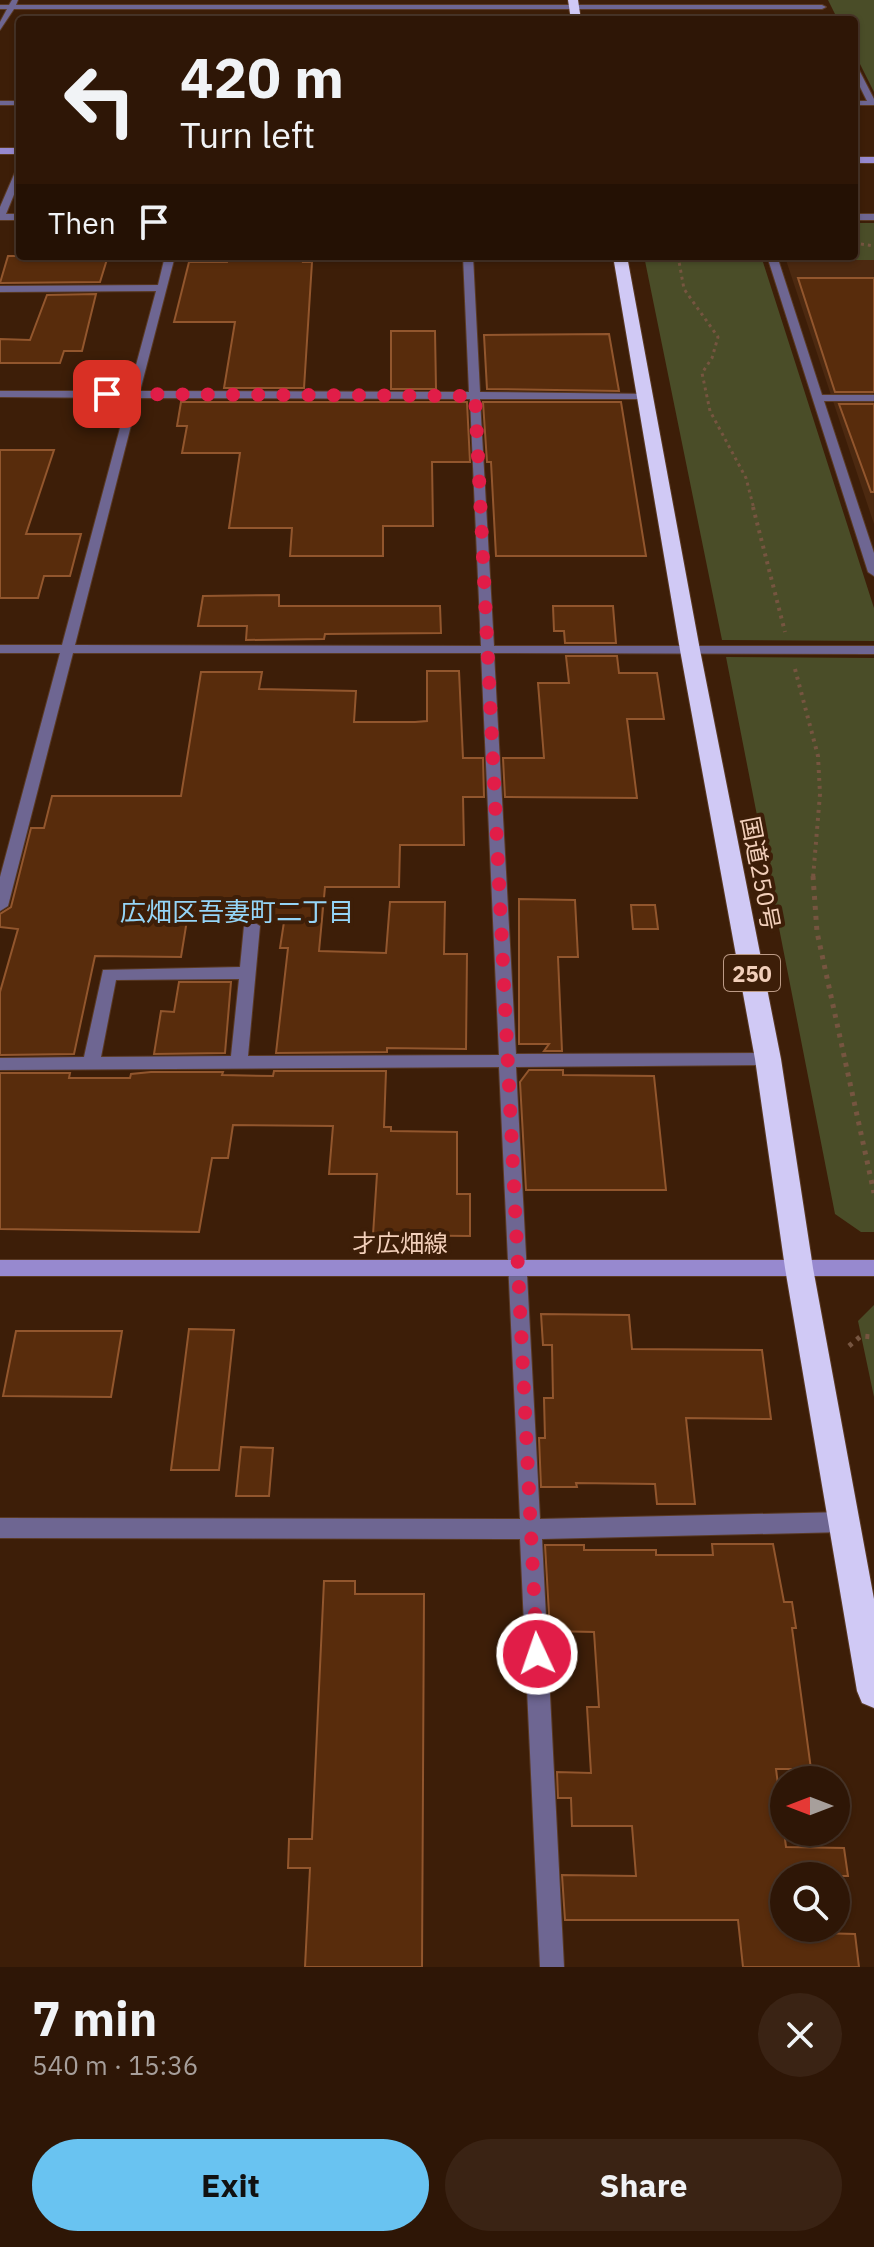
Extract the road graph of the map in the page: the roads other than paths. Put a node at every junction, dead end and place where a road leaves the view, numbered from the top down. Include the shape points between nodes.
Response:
1 (459, 3) edge
2 (573, 3) edge
3 (690, 3) edge
4 (820, 3) edge
5 (13, 4) edge
6 (236, 4) edge
7 (0, 7) edge
8 (0, 28) edge
9 (858, 75) edge
10 (873, 103) edge
11 (16, 179) edge
12 (0, 217) edge
13 (169, 260) edge
14 (468, 260) edge
15 (621, 260) edge
16 (773, 260) edge
17 (161, 288) junction
18 (0, 289) edge
19 (0, 394) edge
20 (134, 394) junction
21 (475, 396) junction
22 (646, 396) junction
23 (818, 398) junction
24 (874, 398) edge
25 (874, 572) edge
26 (0, 649) edge
27 (67, 649) junction
28 (488, 649) junction
29 (690, 650) junction
30 (874, 650) edge
31 (0, 906) edge
32 (252, 926) dead end
33 (245, 973) junction
34 (768, 1059) junction
35 (508, 1062) junction
36 (0, 1064) edge
37 (91, 1064) junction
38 (239, 1064) junction
39 (518, 1267) junction
40 (0, 1268) edge
41 (799, 1268) junction
42 (874, 1268) edge
43 (845, 1522) junction
44 (0, 1528) edge
45 (531, 1529) junction
46 (874, 1691) edge
47 (552, 1967) edge

1 - 2 street
1 - 6 street
2 - 3 street
3 - 4 street
5 - 6 street
5 - 7 street
5 - 8 street
9 - 10 street
11 - 12 street
13 - 17 street
14 - 21 street
15 - 22 highway, 国道250号 / 250
16 - 23 street
17 - 18 street
17 - 20 street
19 - 20 street
20 - 21 street
20 - 27 street
21 - 22 street
21 - 28 street
22 - 29 highway, 国道250号 / 250
23 - 24 street
23 - 25 street
26 - 27 street
27 - 28 street
27 - 31 street
28 - 29 street
28 - 35 street
29 - 30 street
29 - 34 highway, 国道250号 / 250
32 - 33 street
33 - 37 street via 109,974
33 - 38 street
34 - 35 street
34 - 41 highway, 国道250号 / 250
35 - 38 street
35 - 39 street
36 - 37 street
37 - 38 street
39 - 40 main road, 才広畑線
39 - 41 main road, 才広畑線
39 - 45 street
41 - 42 main road, 才広畑線
41 - 43 highway, 国道250号 / 250
43 - 45 street
43 - 46 highway, 国道250号 / 250
44 - 45 street
45 - 47 street

